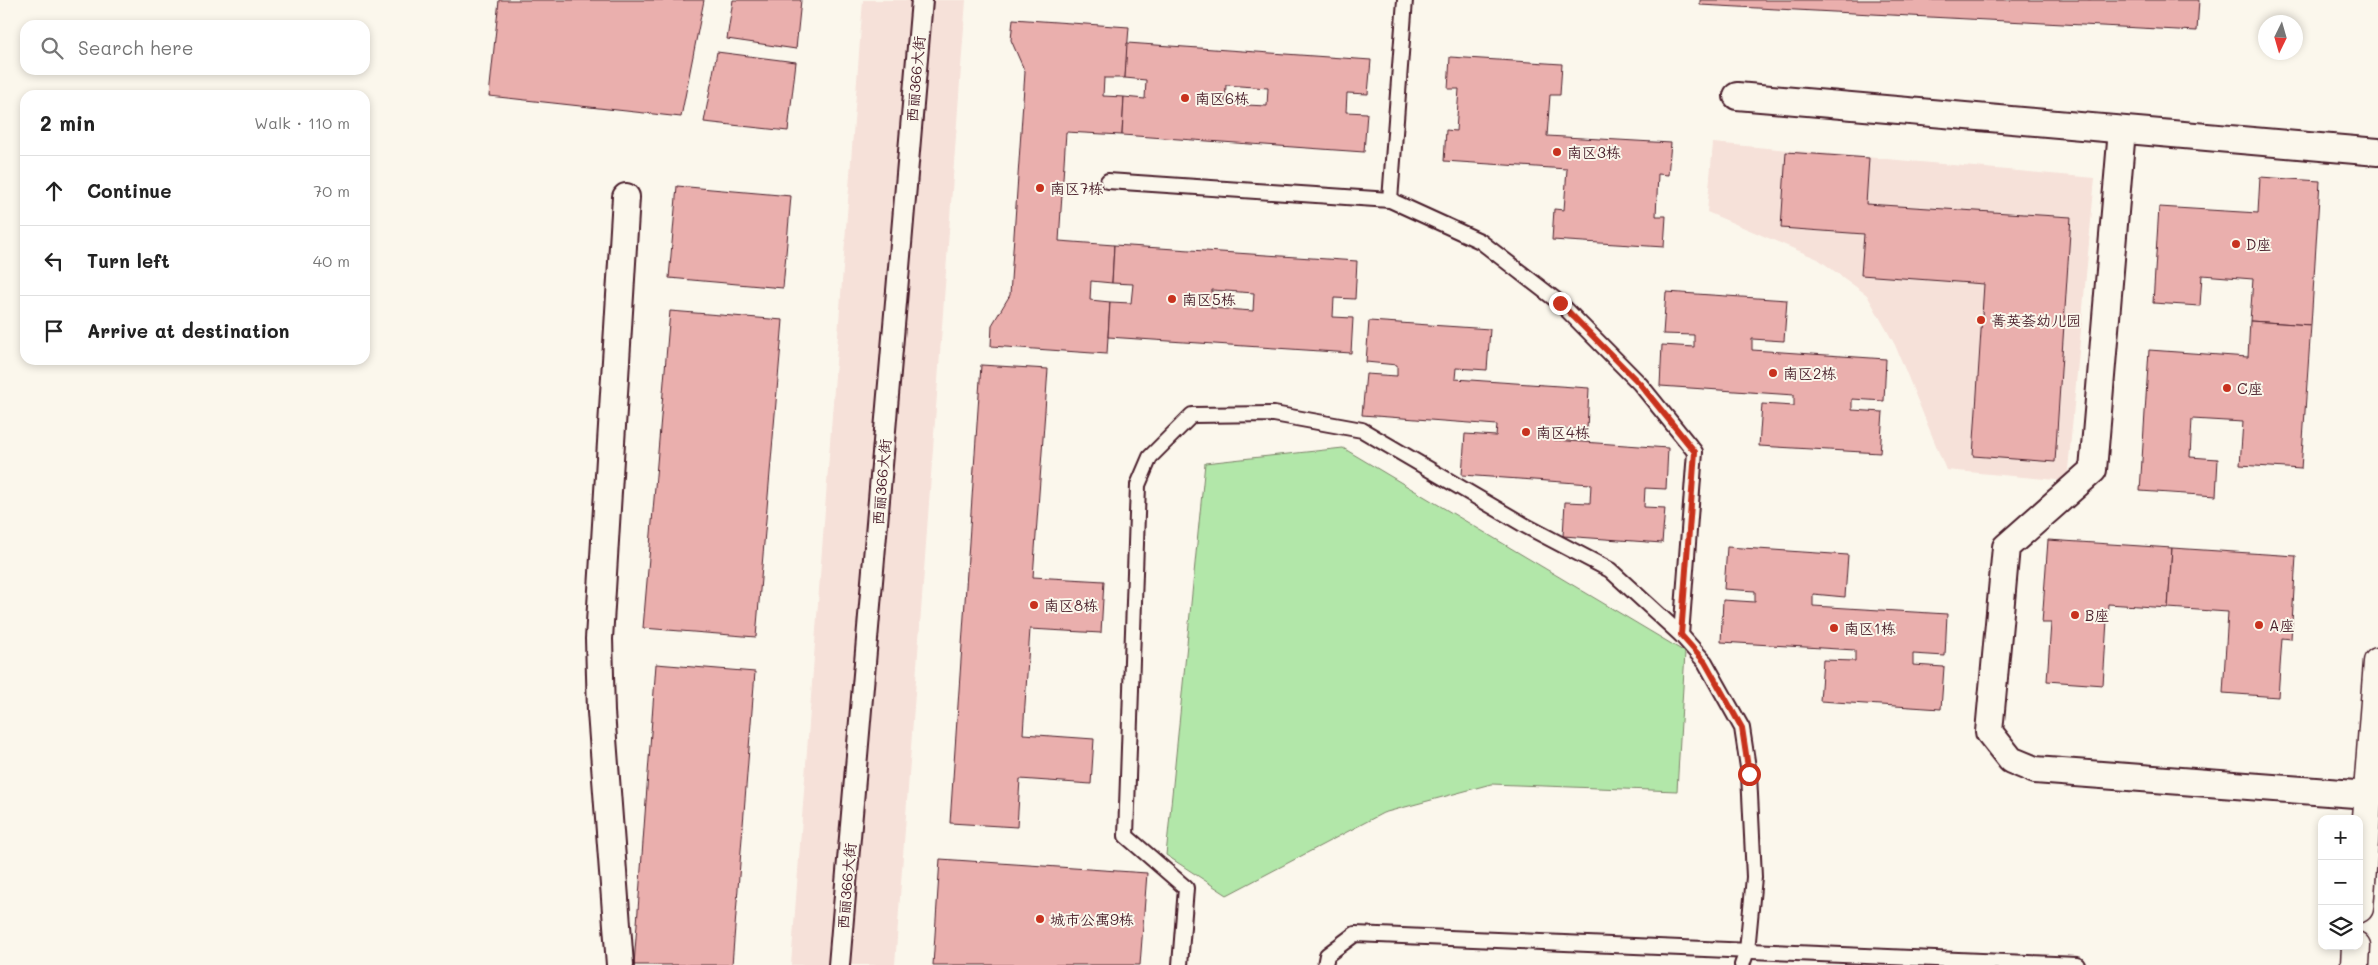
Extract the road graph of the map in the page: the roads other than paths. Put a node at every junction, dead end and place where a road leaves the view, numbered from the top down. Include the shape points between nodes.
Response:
1 (922, 0) edge
2 (1405, 0) edge
3 (1737, 96) dead end
4 (2122, 130) junction
5 (2378, 152) edge
6 (1108, 181) dead end
7 (626, 197) dead end
8 (1390, 200) junction
9 (1681, 635) junction
10 (2378, 662) edge
11 (2368, 795) junction
12 (2359, 905) edge
13 (2356, 950) edge
14 (1747, 951) junction
15 (620, 965) edge
16 (839, 965) edge
17 (1180, 965) edge
18 (1324, 965) edge
19 (1742, 965) edge
20 (2077, 965) edge
21 (2355, 965) edge

1 - 16 street, 西丽366大街
2 - 8 lane
3 - 4 street
4 - 5 street
4 - 11 street via 2093,470 2006,546 1989,732 2011,760 2035,770
6 - 8 lane
7 - 15 street via 599,639 601,712
8 - 9 lane via 1480,241 1560,303 1640,384 1695,452
9 - 14 lane via 1705,662 1742,728 1749,774 1754,877
9 - 17 lane via 1610,570 1526,526 1362,430 1274,414 1192,415 1150,457 1138,485 1126,836 1186,888
10 - 11 street
11 - 12 street
13 - 21 street
14 - 18 lane via 1356,934 1327,955
14 - 19 lane
14 - 20 lane

